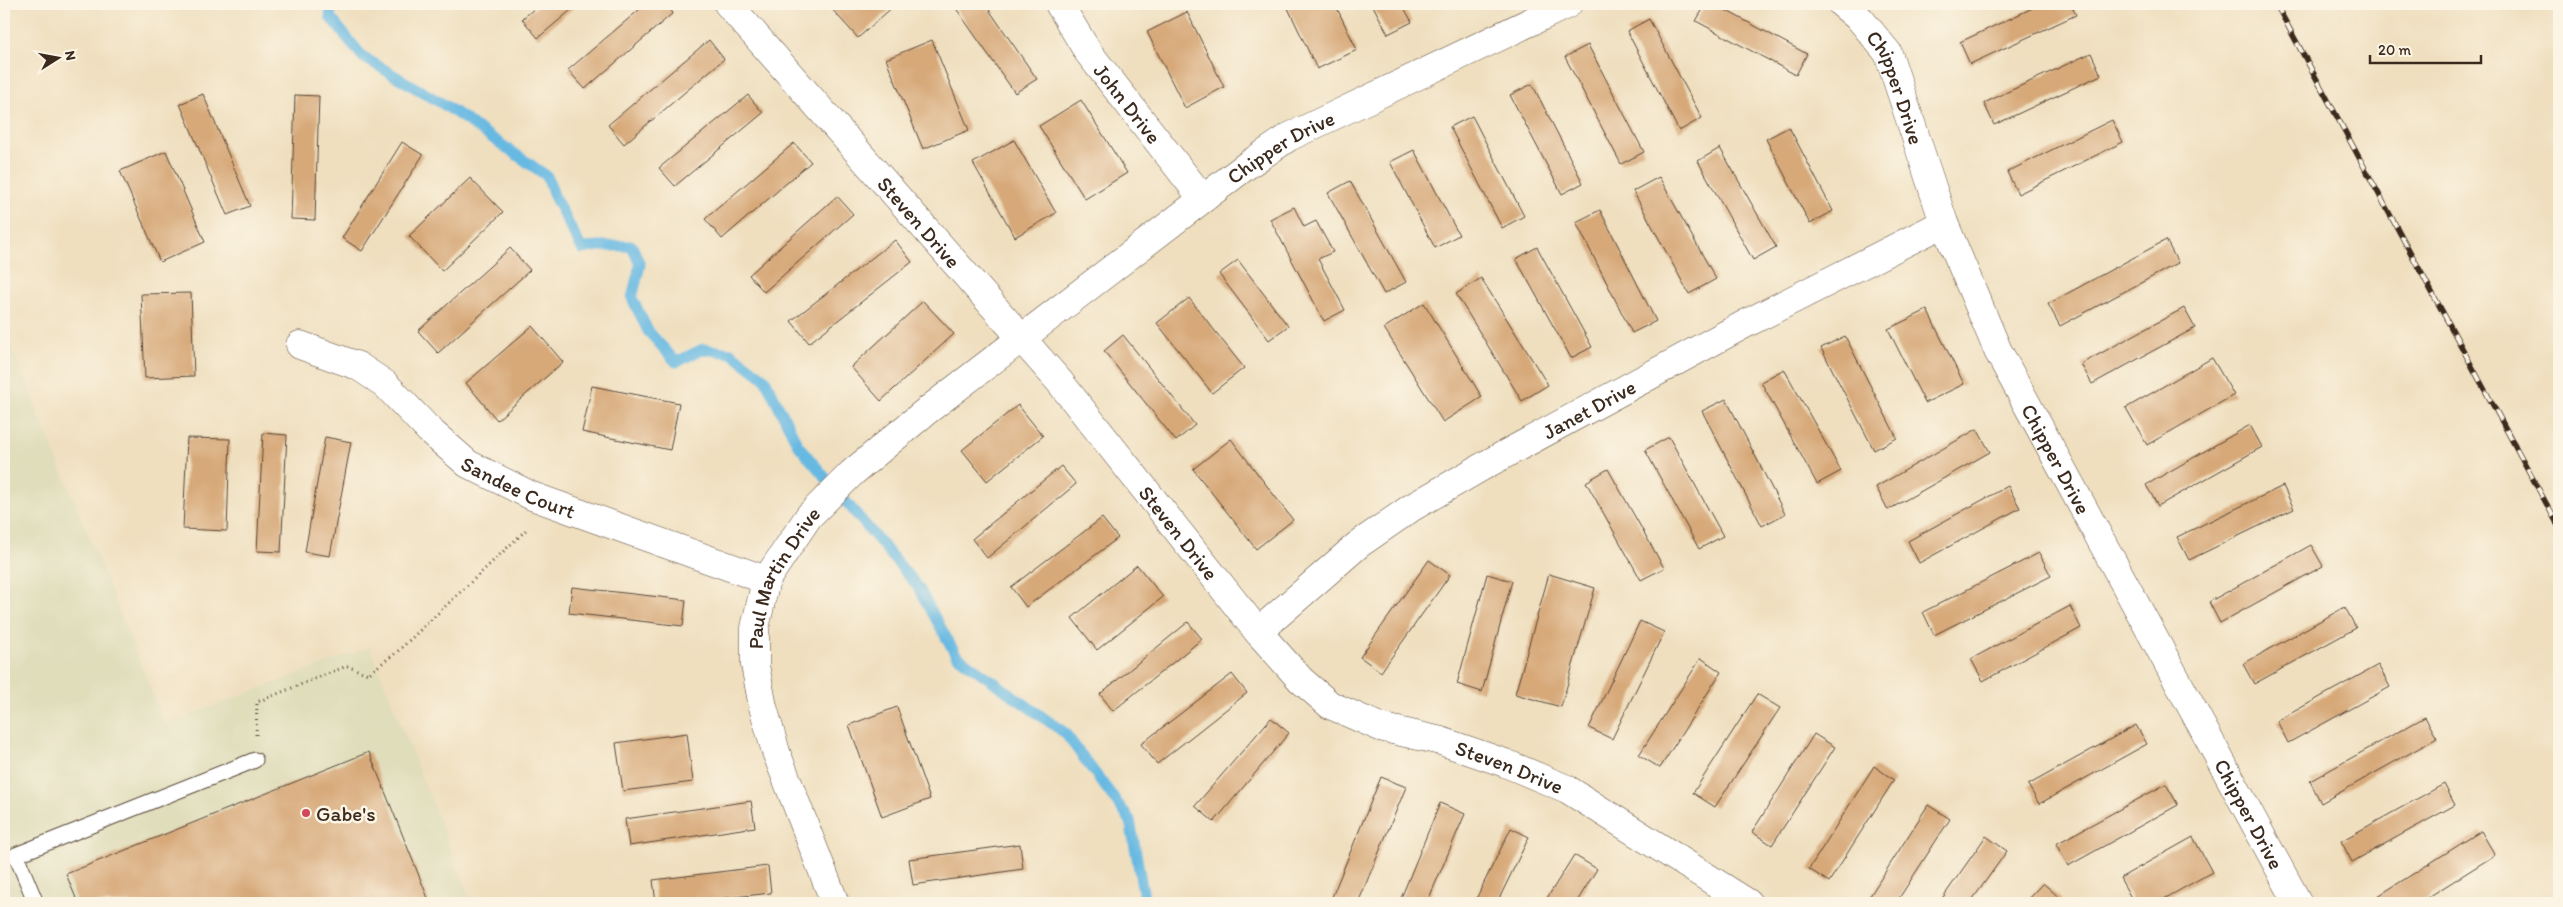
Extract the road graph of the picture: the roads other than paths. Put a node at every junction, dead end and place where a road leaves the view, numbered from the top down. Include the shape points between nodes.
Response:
1 (728, 4) edge
2 (1059, 4) edge
3 (1568, 4) edge
4 (1842, 4) edge
5 (1203, 200) junction
6 (1944, 223) junction
7 (1022, 339) junction
8 (300, 345) dead end
9 (766, 580) junction
10 (1258, 632) junction
11 (255, 760) road end
12 (10, 854) edge
13 (36, 903) edge
14 (835, 903) edge
15 (1748, 903) edge
16 (2298, 903) edge

1 - 7 street, Steven Drive
2 - 5 street, John Drive via 1088,52
3 - 5 street, Chipper Drive via 1290,137
4 - 6 street, Chipper Drive via 1860,19 1888,53
5 - 7 street, Chipper Drive
6 - 10 street, Janet Drive via 1745,324 1420,503 1359,544
6 - 16 street, Chipper Drive via 1998,351
7 - 9 street, Paul Martin Drive via 924,413 852,473 809,516
7 - 10 street, Steven Drive
8 - 9 street, Sandee Court via 358,366 386,384 429,430 468,464 532,496
9 - 14 street, Paul Martin Drive via 755,628 755,665 763,708 779,760
10 - 15 street, Steven Drive via 1330,705 1380,727 1441,740 1568,790
11 - 12 lane
12 - 13 lane

